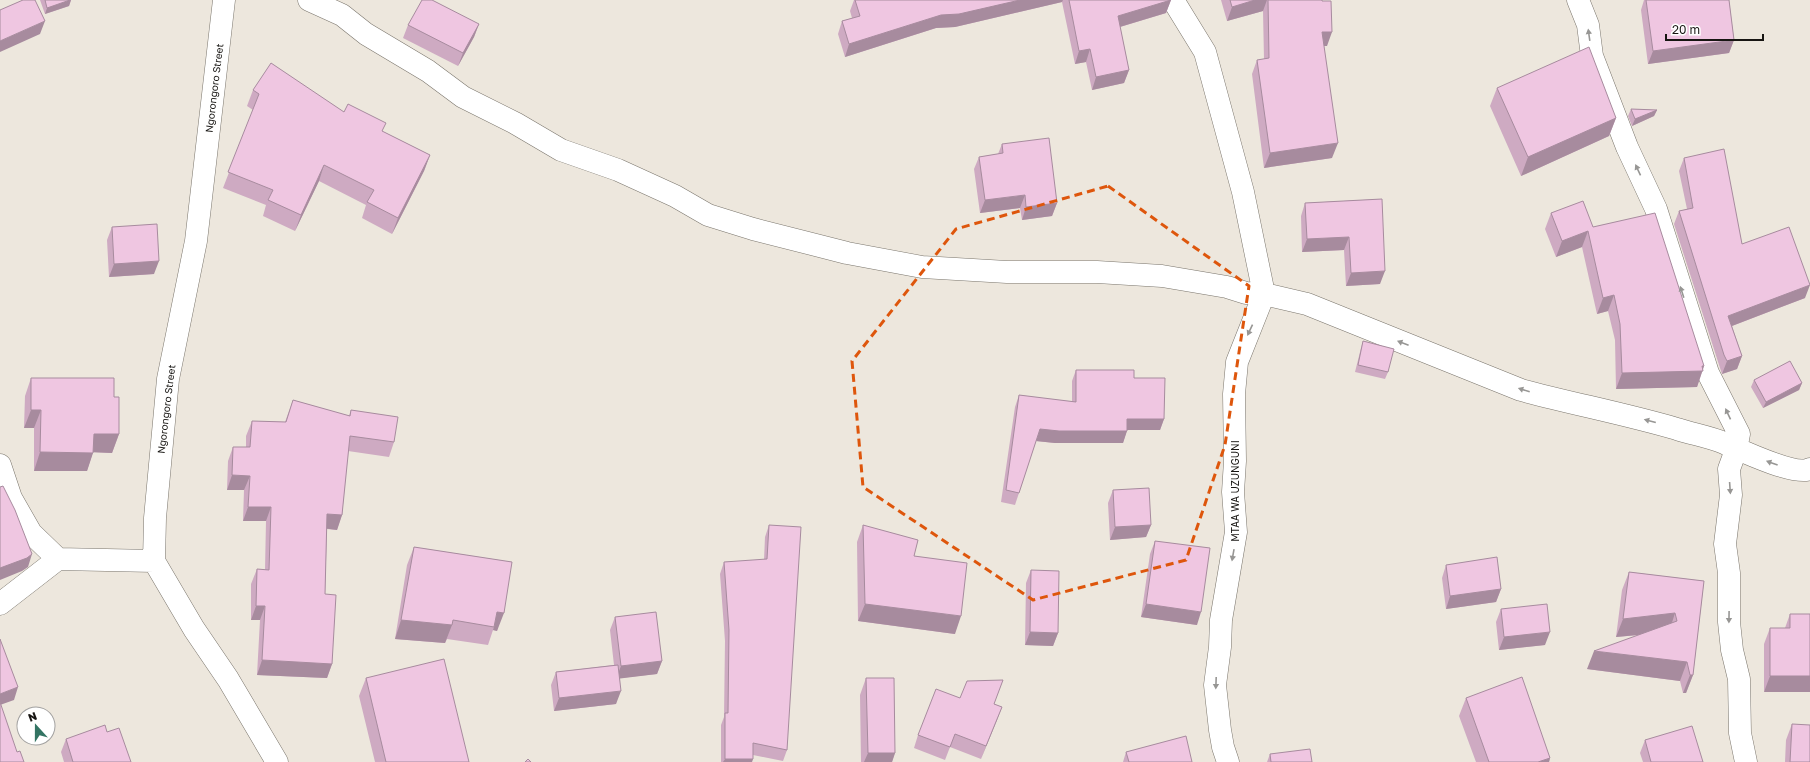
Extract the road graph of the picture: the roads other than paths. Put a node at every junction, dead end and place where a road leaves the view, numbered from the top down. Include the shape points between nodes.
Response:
1 (224, 0) edge
2 (309, 0) edge
3 (1173, 0) edge
4 (1578, 0) edge
5 (1264, 294) junction
6 (1736, 450) junction
7 (0, 465) edge
8 (1810, 469) edge
9 (58, 559) junction
10 (154, 561) junction
11 (0, 604) edge
12 (278, 762) edge
13 (1228, 762) edge
14 (1746, 762) edge

1 - 10 street, Ngorongoro Street via 196,241 168,380 155,518
2 - 5 street via 342,15 366,34 428,71 463,97 561,150 618,170 675,196 708,215 753,229 847,253 922,267 1162,276 1246,293
3 - 5 street via 1205,52 1243,192
6 -> 4 street via 1739,434 1708,373 1656,209 1627,147 1592,56 1588,25
6 -> 5 street via 1723,443 1651,421 1521,390 1307,304
5 -> 13 street, MTAA WA UZUNGUNI via 1237,362 1234,394 1233,492 1236,532 1225,609 1221,620 1215,685 1220,730
8 -> 6 street via 1806,471 1781,466
6 -> 14 street via 1729,469 1731,495 1725,544 1729,573 1732,650 1739,679 1740,733
7 - 9 street via 11,498 31,533
9 - 10 street
9 - 11 street
10 - 12 street

